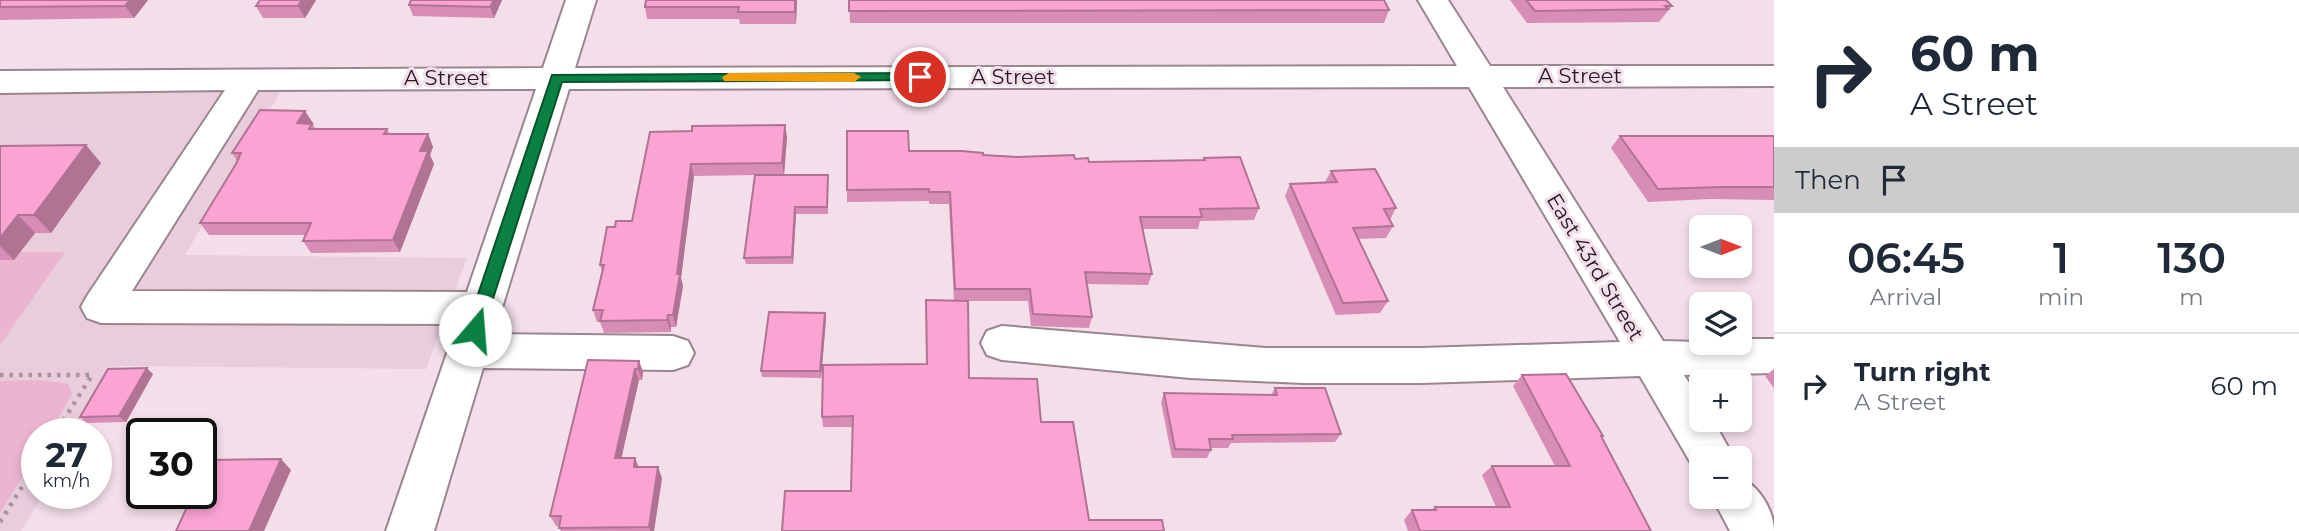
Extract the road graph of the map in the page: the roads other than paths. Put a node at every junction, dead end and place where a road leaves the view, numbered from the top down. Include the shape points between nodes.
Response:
1 (581, 0) edge
2 (1433, 0) edge
3 (1478, 76) junction
4 (1774, 76) edge
5 (557, 78) junction
6 (248, 79) junction
7 (0, 82) edge
8 (482, 308) junction
9 (1002, 343) dead end
10 (468, 351) junction
11 (673, 353) dead end
12 (1774, 356) edge
13 (1650, 357) junction
14 (1705, 446) edge
15 (1742, 509) edge
16 (410, 531) edge
17 (1756, 531) edge

1 - 5 street
2 - 3 street, East 43rd Street
3 - 4 street, A Street
3 - 5 street, A Street
3 - 13 street, East 43rd Street
5 - 6 street, A Street
5 - 8 street
6 - 7 street, A Street
6 - 8 street via 101,307
8 - 10 street
9 - 13 street via 1305,366 1567,363
10 - 11 street
10 - 16 street
12 - 13 street
13 - 14 street, East 43rd Street
15 - 17 street

